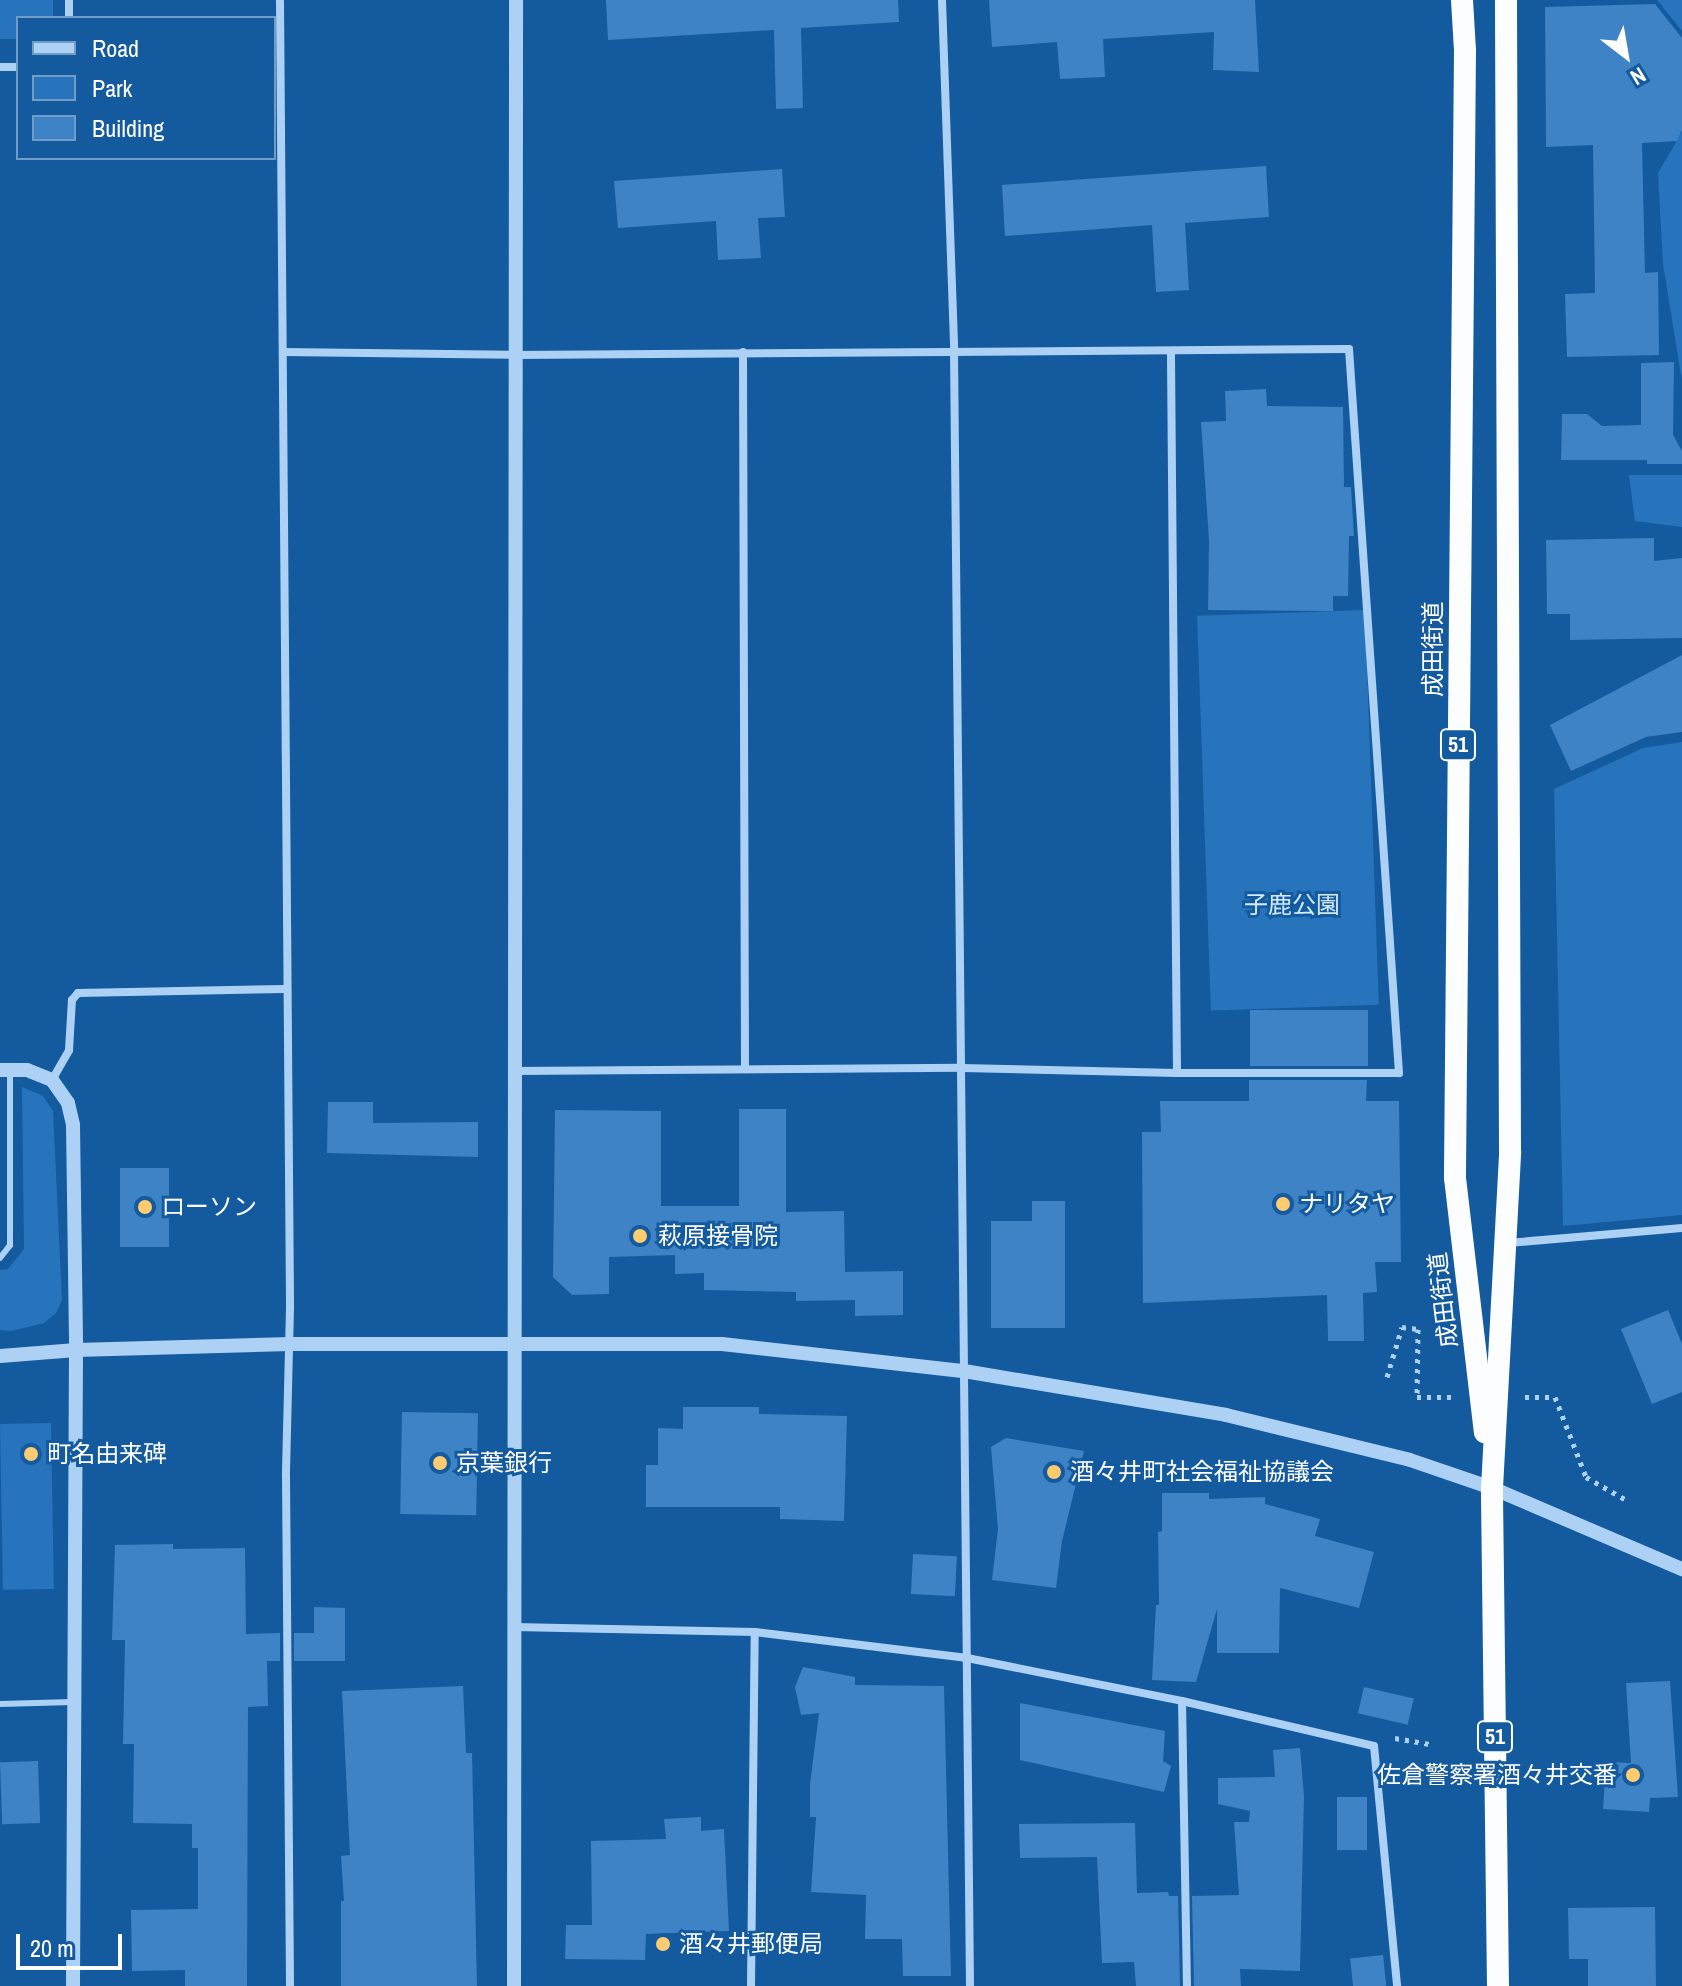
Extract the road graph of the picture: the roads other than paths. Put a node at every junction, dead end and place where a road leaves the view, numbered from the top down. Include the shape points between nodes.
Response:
1 (280, 0) edge
2 (516, 0) edge
3 (942, 0) edge
4 (1462, 0) edge
5 (1506, 0) edge
6 (277, 53) edge
7 (954, 351) junction
8 (1171, 351) junction
9 (283, 352) junction
10 (743, 352) junction
11 (513, 355) junction
12 (286, 989) junction
13 (962, 1068) junction
14 (5, 1069) edge
15 (745, 1069) junction
16 (513, 1071) junction
17 (1177, 1073) junction
18 (52, 1080) junction
19 (1682, 1228) edge
20 (1508, 1243) junction
21 (0, 1258) edge
22 (290, 1344) junction
23 (517, 1345) junction
24 (76, 1350) junction
25 (0, 1356) edge
26 (964, 1371) junction
27 (1492, 1488) junction
28 (1682, 1569) edge
29 (514, 1627) junction
30 (755, 1632) junction
31 (967, 1658) junction
32 (1182, 1701) junction
33 (73, 1702) junction
34 (0, 1704) edge
35 (73, 1986) edge
36 (290, 1986) edge
37 (514, 1986) edge
38 (751, 1986) edge
39 (970, 1986) edge
40 (1187, 1986) edge
41 (1397, 1986) edge
42 (1498, 1986) edge

1 - 6 street
2 - 11 street
3 - 7 street
4 - 27 highway, 成田街道 / 51 via 1455,1178
5 - 20 highway, 成田街道 / 51
6 - 9 street
7 - 8 street
7 - 10 street
7 - 13 street
8 - 17 street
8 - 17 street via 1349,349 1399,1073
9 - 11 street
9 - 12 street
10 - 11 street
10 - 15 street
11 - 16 street
12 - 18 street via 78,993 72,1000 69,1050
12 - 22 street
13 - 15 street
13 - 17 street
13 - 26 street
14 - 18 street via 27,1070
14 - 21 lane via 10,1245
15 - 16 street
16 - 23 street
18 - 24 street via 62,1091 73,1125
19 - 20 street
20 - 27 highway, 成田街道 / 51
22 - 23 street
22 - 24 street
22 - 36 street
23 - 26 street via 722,1344
23 - 29 street
24 - 25 street
24 - 33 street
26 - 27 street via 1226,1415 1410,1460
26 - 31 street
27 - 28 street
27 - 42 highway, 成田街道 / 51
29 - 30 street
29 - 37 street
30 - 31 street
30 - 38 street
31 - 32 street
31 - 39 street
32 - 40 street
32 - 41 street via 1374,1746
33 - 34 lane
33 - 35 street

